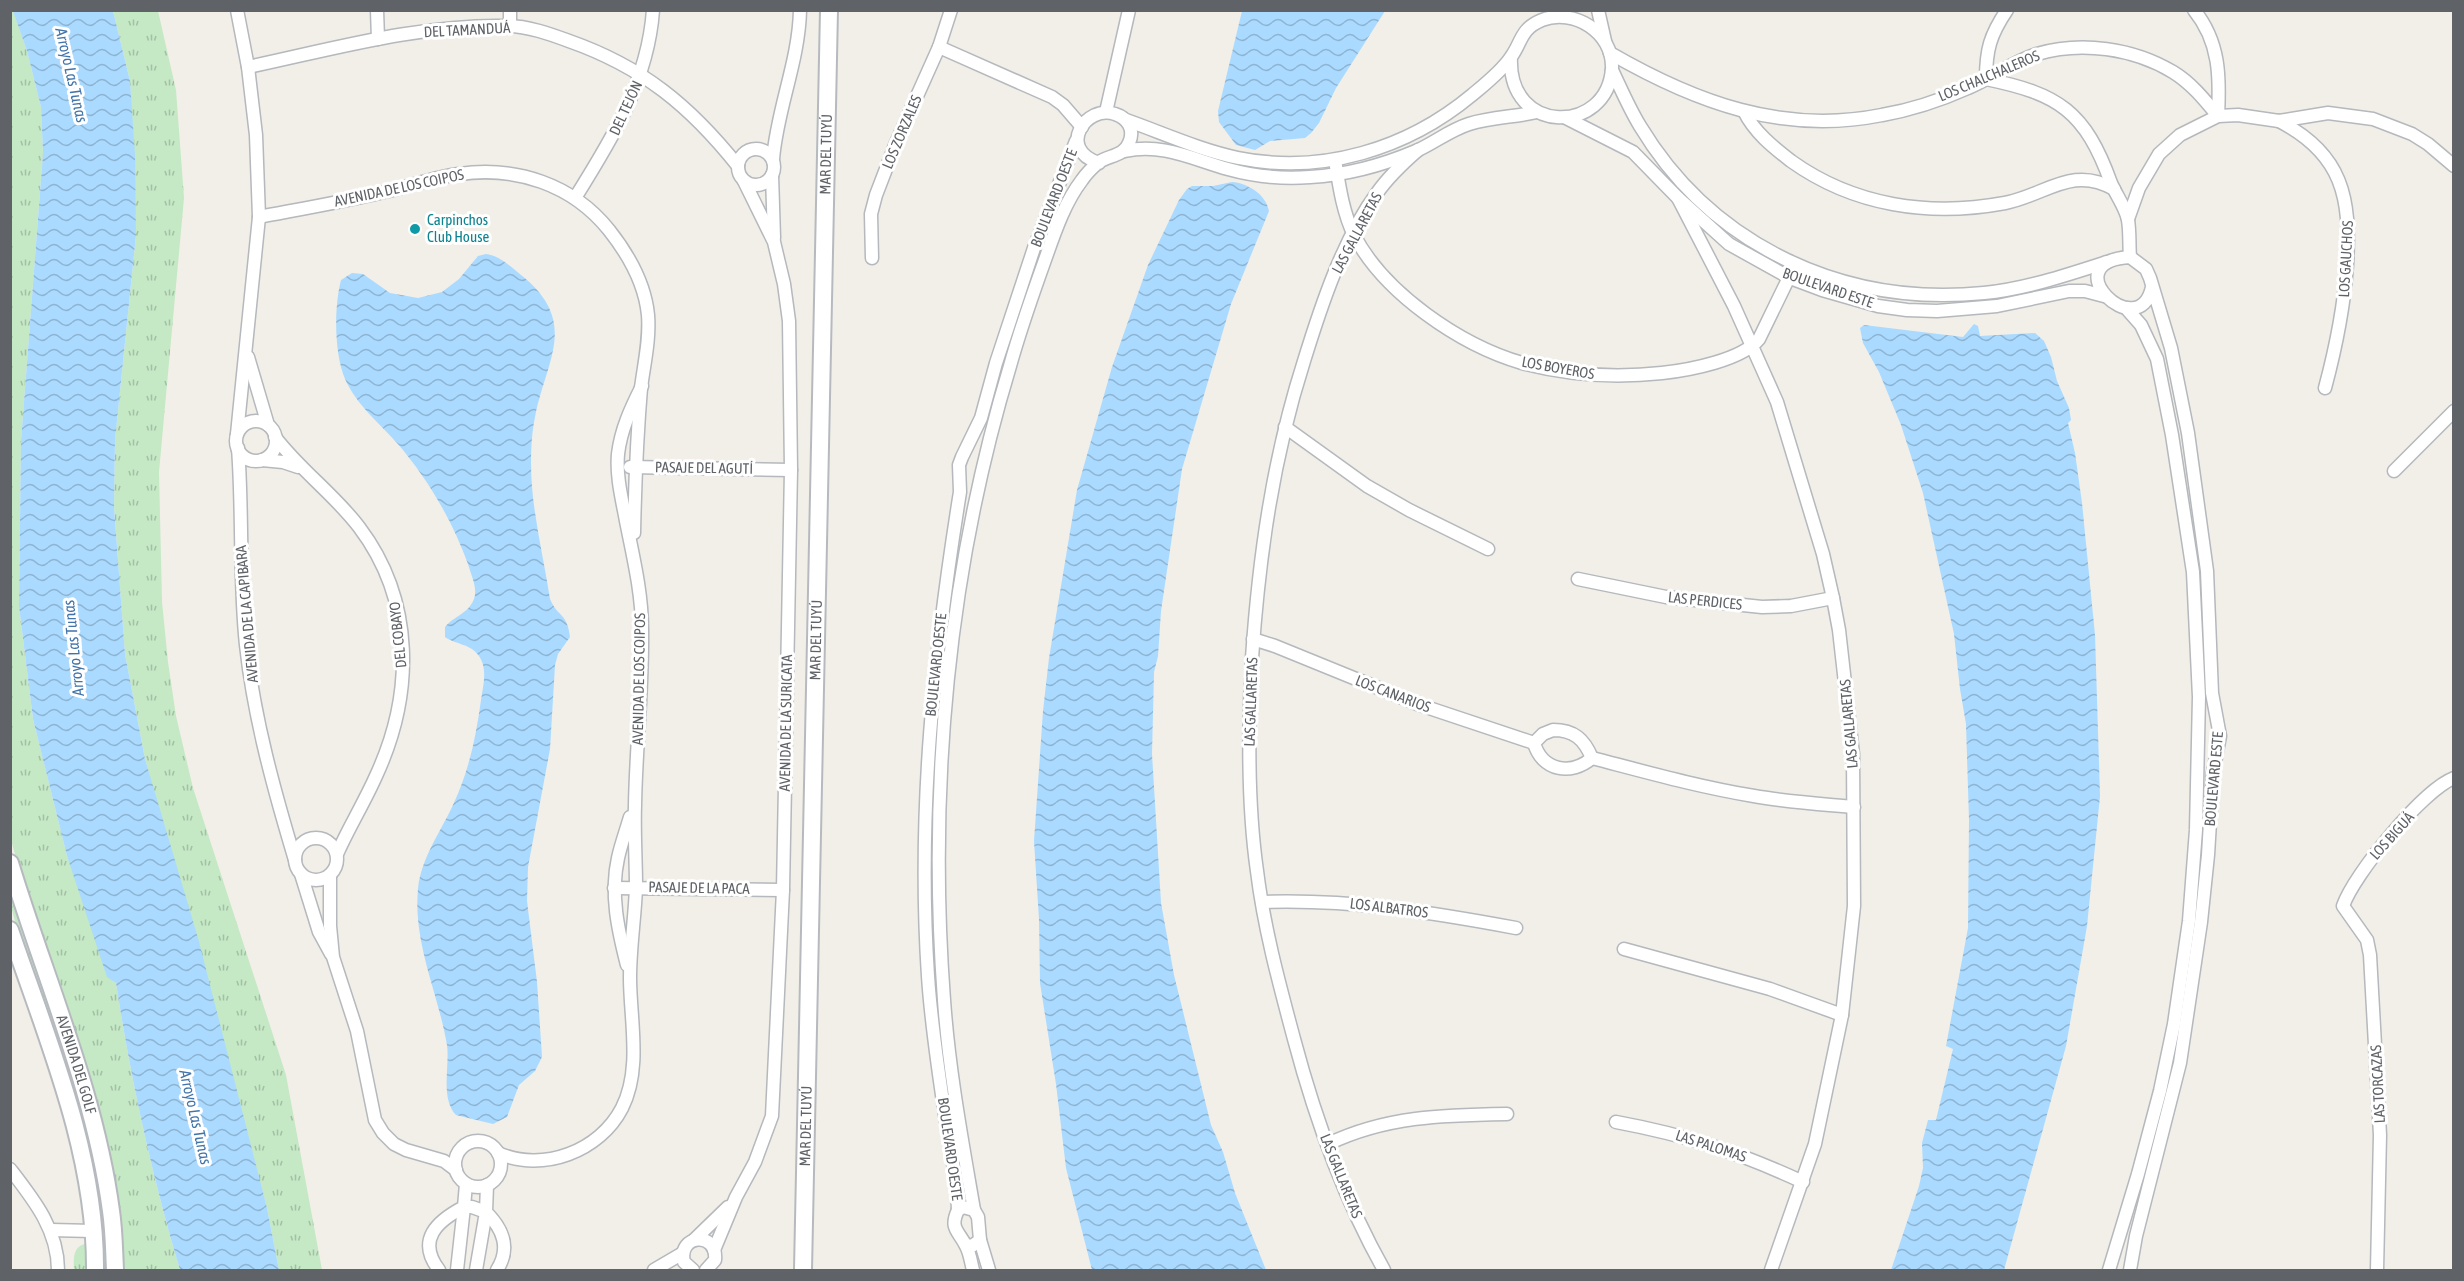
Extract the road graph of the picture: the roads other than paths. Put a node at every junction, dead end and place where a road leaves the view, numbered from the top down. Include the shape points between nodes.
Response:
1 (237, 10) edge
2 (377, 10) edge
3 (510, 10) edge
4 (653, 10) edge
5 (800, 10) edge
6 (829, 10) edge
7 (951, 10) edge
8 (1129, 10) edge
9 (1537, 10) edge
10 (1599, 10) edge
11 (2007, 10) edge
12 (2194, 10) edge
13 (510, 26) junction
14 (1528, 28) junction
15 (378, 39) junction
16 (1607, 47) junction
17 (939, 48) junction
18 (1511, 57) junction
19 (248, 67) junction
20 (1612, 69) junction
21 (641, 76) junction
22 (1986, 79) junction
23 (1744, 111) junction
24 (1106, 112) junction
25 (1537, 112) junction
26 (2218, 116) junction
27 (1566, 118) junction
28 (1126, 120) junction
29 (2279, 121) junction
30 (1082, 126) junction
31 (775, 131) junction
32 (1076, 141) junction
33 (724, 149) junction
34 (761, 149) junction
35 (1418, 150) junction
36 (1125, 151) junction
37 (745, 152) junction
38 (773, 159) junction
39 (1335, 160) junction
40 (1099, 163) junction
41 (738, 166) junction
42 (2454, 166) edge
43 (1337, 173) junction
44 (772, 175) junction
45 (744, 181) junction
46 (2114, 189) junction
47 (575, 198) junction
48 (1677, 198) junction
49 (259, 217) junction
50 (2128, 219) junction
51 (1353, 234) junction
52 (774, 242) junction
53 (2130, 257) junction
54 (872, 258) dead end
55 (2108, 261) junction
56 (1795, 265) junction
57 (1790, 278) junction
58 (1021, 285) junction
59 (2152, 287) junction
60 (1035, 289) junction
61 (2104, 296) junction
62 (2126, 308) junction
63 (1753, 346) junction
64 (246, 350) junction
65 (642, 386) junction
66 (2325, 388) dead end
67 (2454, 411) edge
68 (268, 425) junction
69 (1285, 427) junction
70 (2188, 433) junction
71 (237, 434) junction
72 (2172, 435) junction
73 (275, 437) junction
74 (238, 448) junction
75 (967, 448) junction
76 (985, 457) junction
77 (258, 460) junction
78 (618, 467) junction
79 (636, 467) junction
80 (301, 468) junction
81 (791, 470) junction
82 (2394, 471) dead end
83 (240, 475) junction
84 (980, 475) junction
85 (960, 477) junction
86 (1488, 549) dead end
87 (633, 555) junction
88 (2207, 571) junction
89 (2193, 572) junction
90 (954, 574) junction
91 (1578, 579) dead end
92 (1833, 598) junction
93 (1253, 639) junction
94 (2217, 715) junction
95 (2198, 721) junction
96 (1534, 743) junction
97 (2198, 746) junction
98 (2217, 752) junction
99 (928, 756) junction
100 (942, 758) junction
101 (1592, 758) junction
102 (2454, 778) edge
103 (635, 804) junction
104 (1854, 807) junction
105 (283, 822) junction
106 (350, 824) junction
107 (321, 838) junction
108 (306, 840) junction
109 (337, 854) junction
110 (295, 860) junction
111 (10, 863) edge
112 (301, 874) junction
113 (330, 875) junction
114 (636, 887) junction
115 (614, 888) junction
116 (783, 890) junction
117 (1262, 902) junction
118 (2343, 906) joint
119 (2195, 922) junction
120 (1516, 928) dead end
121 (10, 930) edge
122 (940, 932) junction
123 (926, 933) junction
124 (1624, 949) dead end
125 (333, 957) junction
126 (630, 977) junction
127 (1842, 1016) junction
128 (2160, 1091) junction
129 (2174, 1094) junction
130 (1508, 1114) dead end
131 (945, 1115) junction
132 (958, 1115) junction
133 (1616, 1122) dead end
134 (1328, 1144) junction
135 (460, 1150) junction
136 (498, 1153) junction
137 (427, 1155) junction
138 (522, 1160) junction
139 (10, 1169) edge
140 (456, 1170) junction
141 (499, 1175) junction
142 (1803, 1182) junction
143 (466, 1184) junction
144 (487, 1185) junction
145 (736, 1197) junction
146 (464, 1207) junction
147 (958, 1210) junction
148 (974, 1210) junction
149 (486, 1212) junction
150 (51, 1230) junction
151 (93, 1231) junction
152 (694, 1240) junction
153 (980, 1240) junction
154 (966, 1245) junction
155 (714, 1250) junction
156 (683, 1252) junction
157 (2110, 1265) edge
158 (2131, 1268) edge
159 (58, 1270) edge
160 (95, 1270) edge
161 (115, 1270) edge
162 (439, 1270) edge
163 (457, 1270) edge
164 (476, 1270) edge
165 (497, 1270) edge
166 (654, 1270) edge
167 (693, 1270) edge
168 (706, 1270) edge
169 (803, 1270) edge
170 (973, 1270) edge
171 (989, 1270) edge
172 (1384, 1270) edge
173 (1771, 1270) edge
174 (2377, 1270) edge

1 - 19 street, AVENIDA DE LA CAPIBARA
2 - 15 street
3 - 13 street
4 - 21 street, DEL TEJÓN
5 - 31 street, AVENIDA DE LA SURICATA via 798,37
6 - 169 street, MAR DEL TUYÚ
7 - 17 street, LOS ZORZALES
8 - 24 street
9 - 14 street
10 - 16 street
11 - 22 street via 1988,43
12 - 26 street via 2216,52
13 - 15 street, DEL TAMANDUÁ via 448,28
13 - 21 street, DEL TAMANDUÁ via 582,46
14 - 16 street via 1555,17 1570,17 1596,30
14 - 18 street
15 - 19 street, DEL TAMANDUÁ
16 - 20 street
16 - 23 street, LOS CHALCHALEROS via 1681,91
17 - 30 street via 1052,97
17 - 54 street, LOS ZORZALES via 876,195 870,226
18 - 25 street via 1515,89
18 - 39 street via 1474,93 1435,122 1384,147
19 - 49 street, AVENIDA DE LA CAPIBARA via 256,135
20 - 27 street via 1609,83 1592,107
20 - 56 street, BOULEVARD ESTE via 1641,128 1687,188 1720,219
21 - 33 street, DEL TAMANDUÁ via 689,111
21 - 47 street, DEL TEJÓN via 611,141
22 - 23 street, LOS CHALCHALEROS via 1942,98 1881,116 1813,121
22 - 26 street, LOS CHALCHALEROS via 2045,52 2081,47 2104,49 2140,58 2174,73 2200,94
22 - 46 street via 2032,90 2076,118 2096,147
23 - 46 street via 1756,130 1802,168 1862,198 1890,204 1925,209 1982,206 2008,202 2069,180 2100,182
24 - 28 street
24 - 30 street
25 - 27 street
25 - 35 street via 1470,124
26 - 29 street
26 - 50 street via 2180,135 2160,154 2139,188
27 - 48 street, BOULEVARD ESTE via 1633,152
28 - 36 street via 1132,135
28 - 39 street via 1238,158
29 - 42 street via 2328,113 2373,119 2412,134
29 - 66 street, LOS GAUCHOS via 2297,130 2325,158 2341,185 2348,214 2344,303
30 - 32 street
31 - 34 street, AVENIDA DE LA SURICATA
31 - 38 street, AVENIDA DE LA SURICATA
32 - 40 street via 1083,156
32 - 58 street, BOULEVARD OESTE
33 - 37 street
33 - 41 street, AVENIDA DE LA SURICATA
34 - 37 street
34 - 38 street
35 - 43 street
35 - 51 street, LAS GALLARETAS via 1375,195
36 - 40 street
36 - 43 street via 1165,149 1230,170 1258,174 1309,177
37 - 41 street
38 - 44 street, AVENIDA DE LA SURICATA
39 - 43 street, LOS BOYEROS
40 - 60 street, BOULEVARD OESTE via 1069,202
41 - 45 street, AVENIDA DE LA SURICATA
43 - 51 street, LOS BOYEROS
44 - 45 street via 760,185
44 - 52 street, AVENIDA DE LA SURICATA
45 - 52 street, AVENIDA DE LA SURICATA
46 - 50 street
47 - 49 street, AVENIDA DE LOS COIPOS via 532,177 502,171 477,172
47 - 65 street, AVENIDA DE LOS COIPOS via 617,240 641,286 648,314
48 - 57 street, BOULEVARD ESTE via 1729,244
48 - 63 street, LAS GALLARETAS
49 - 64 street, AVENIDA DE LA CAPIBARA
50 - 53 street
51 - 63 street, LOS BOYEROS via 1394,288 1420,311 1521,363 1598,375 1635,376 1707,365
51 - 69 street, LAS GALLARETAS via 1310,341
52 - 81 street, AVENIDA DE LA SURICATA via 789,321
53 - 55 street
53 - 59 street via 2145,269
55 - 56 street, BOULEVARD ESTE via 2017,288 1957,295 1888,292
55 - 61 street via 2097,278
56 - 57 street
57 - 61 street, BOULEVARD ESTE via 1850,298 1907,310 1967,310 2069,291
57 - 63 street
58 - 60 street
58 - 75 street, BOULEVARD OESTE via 981,418
59 - 62 street via 2145,304
59 - 70 street, BOULEVARD ESTE via 2171,348
60 - 76 street, BOULEVARD OESTE
61 - 62 street
62 - 72 street, BOULEVARD ESTE via 2141,325 2157,359
63 - 92 street, LAS GALLARETAS via 1780,412
64 - 68 street, AVENIDA DE LA CAPIBARA
64 - 71 street, AVENIDA DE LA CAPIBARA
65 - 78 street, AVENIDA DE LOS COIPOS via 628,415
65 - 79 street, AVENIDA DE LOS COIPOS
67 - 82 street
68 - 71 street via 250,422
68 - 73 street, AVENIDA DE LA CAPIBARA
69 - 86 street via 1367,486
69 - 93 street, LAS GALLARETAS via 1260,558
70 - 72 street
70 - 88 street, BOULEVARD ESTE
71 - 74 street, AVENIDA DE LA CAPIBARA
72 - 89 street, BOULEVARD ESTE
73 - 77 street via 271,453
73 - 80 street, DEL COBAYO
74 - 77 street via 244,457
74 - 83 street, AVENIDA DE LA CAPIBARA
75 - 76 street via 981,448
75 - 85 street, BOULEVARD OESTE via 959,465
76 - 84 street, BOULEVARD OESTE
77 - 80 street
77 - 83 street
78 - 79 street, PASAJE DEL AGUTÍ
78 - 87 street, AVENIDA DE LOS COIPOS
79 - 81 street, PASAJE DEL AGUTÍ
79 - 87 street, AVENIDA DE LOS COIPOS
80 - 106 street, DEL COBAYO via 367,538 394,591 399,616 403,678 398,714 376,776
81 - 116 street, AVENIDA DE LA SURICATA
83 - 105 street, AVENIDA DE LA CAPIBARA via 246,645 268,766
84 - 85 street via 971,480
84 - 90 street, BOULEVARD OESTE
85 - 90 street, BOULEVARD OESTE
87 - 103 street, AVENIDA DE LOS COIPOS via 642,628
88 - 89 street
88 - 94 street, BOULEVARD ESTE via 2212,693
89 - 95 street, BOULEVARD ESTE
90 - 99 street, BOULEVARD OESTE via 934,674
90 - 100 street, BOULEVARD OESTE
91 - 92 street, LAS PERDICES via 1666,597 1762,607
92 - 104 street, LAS GALLARETAS via 1850,713
93 - 96 street, LOS CANARIOS via 1420,705
93 - 117 street, LAS GALLARETAS via 1248,747
94 - 95 street
94 - 98 street, BOULEVARD ESTE
95 - 97 street, BOULEVARD ESTE
96 - 101 street via 1544,762 1555,768 1574,769
96 - 101 street via 1543,734 1564,730 1581,739
97 - 98 street via 2207,754
97 - 119 street, BOULEVARD ESTE
98 - 119 street, BOULEVARD ESTE via 2208,855
99 - 100 street
99 - 123 street, BOULEVARD OESTE via 924,836
100 - 122 street, BOULEVARD OESTE
101 - 104 street via 1752,796
102 - 118 street, LOS BIGUÁ via 2437,789 2374,854 2346,895
103 - 114 street, AVENIDA DE LOS COIPOS
103 - 115 street, AVENIDA DE LOS COIPOS via 618,858
104 - 127 street, LAS GALLARETAS via 1854,906
105 - 108 street
105 - 110 street, AVENIDA DE LA CAPIBARA
106 - 107 street
106 - 109 street, DEL COBAYO
107 - 108 street
107 - 109 street via 331,843
108 - 110 street via 297,848
109 - 113 street, AVENIDA DE LA CAPIBARA
110 - 112 street, AVENIDA DE LA CAPIBARA
111 - 161 street, AVENIDA DEL GOLF via 88,1104 111,1211
112 - 113 street via 319,880
112 - 125 street, AVENIDA DE LA CAPIBARA via 319,932
113 - 125 street, AVENIDA DE LA CAPIBARA
114 - 115 street, PASAJE DE LA PACA
114 - 116 street, PASAJE DE LA PACA
114 - 126 street, AVENIDA DE LOS COIPOS
115 - 126 street, AVENIDA DE LOS COIPOS via 618,929
116 - 145 street, AVENIDA DE LA SURICATA via 772,1116 755,1162
117 - 120 street, LOS ALBATROS via 1357,903
117 - 134 street, LAS GALLARETAS via 1293,1038
118 - 174 street, LAS TORCAZAS via 2367,940 2370,955 2380,1135
119 - 128 street, BOULEVARD ESTE
119 - 129 street, BOULEVARD ESTE
121 - 151 street, AVENIDA DEL GOLF via 69,1109
122 - 123 street
122 - 132 street, BOULEVARD OESTE
123 - 131 street, BOULEVARD OESTE via 931,1017
124 - 127 street via 1770,989
125 - 137 street, AVENIDA DE LA CAPIBARA via 357,1031 375,1120 394,1144
126 - 138 street, AVENIDA DE LOS COIPOS via 632,1073 622,1107 598,1138 579,1150 556,1158
127 - 142 street, LAS GALLARETAS
128 - 129 street
128 - 157 street, BOULEVARD ESTE
129 - 158 street, BOULEVARD ESTE
130 - 134 street via 1409,1119 1372,1126
131 - 132 street
131 - 147 street, BOULEVARD OESTE via 957,1180
132 - 148 street, BOULEVARD OESTE
133 - 142 street, LAS PALOMAS via 1727,1149
134 - 172 street, LAS GALLARETAS
135 - 136 street via 480,1141
135 - 137 street, AVENIDA DE LA CAPIBARA
135 - 140 street
136 - 138 street, AVENIDA DE LOS COIPOS
136 - 141 street
137 - 140 street, AVENIDA DE LA CAPIBARA
138 - 141 street, AVENIDA DE LOS COIPOS
139 - 150 street
140 - 143 street
141 - 144 street
142 - 173 street, LAS GALLARETAS
143 - 144 street
143 - 146 street
144 - 149 street
145 - 152 street, AVENIDA DE LA SURICATA
145 - 155 street, AVENIDA DE LA SURICATA
146 - 149 street
146 - 162 street via 440,1221 432,1232 429,1247 432,1262
146 - 163 street
147 - 148 street
147 - 154 street via 954,1225
148 - 153 street
149 - 164 street
149 - 165 street via 505,1243 504,1257
150 - 151 street
150 - 159 street
151 - 160 street, AVENIDA DEL GOLF
152 - 155 street via 704,1240
152 - 156 street, AVENIDA DE LA SURICATA
153 - 154 street
153 - 171 street
154 - 170 street
155 - 168 street, AVENIDA DE LA SURICATA via 715,1260
156 - 166 street, AVENIDA DE LA SURICATA
156 - 167 street via 684,1263
157 - 158 street via 2126,1260

